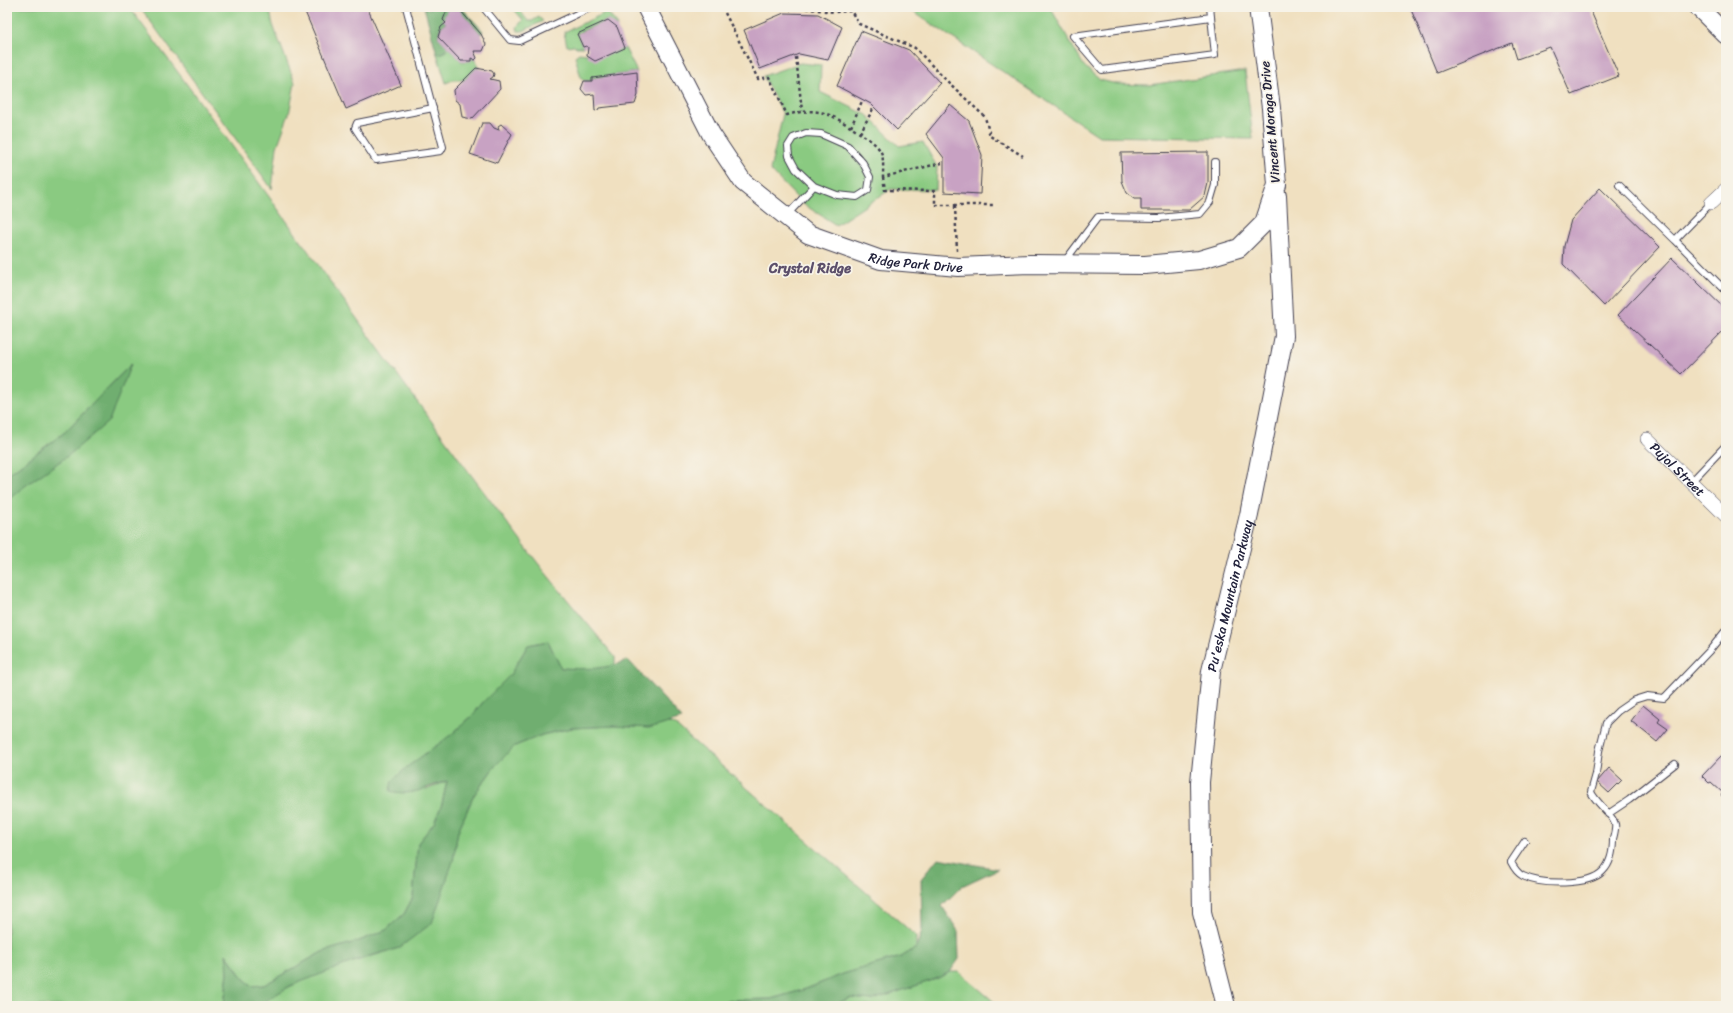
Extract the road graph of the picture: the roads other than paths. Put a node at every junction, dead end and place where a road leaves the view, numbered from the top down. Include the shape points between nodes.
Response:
1 (406, 7) edge
2 (483, 7) edge
3 (592, 7) edge
4 (646, 7) edge
5 (1210, 7) edge
6 (1258, 7) edge
7 (1698, 7) edge
8 (1211, 17) junction
9 (1726, 35) edge
10 (432, 108) junction
11 (1215, 162) dead end
12 (1276, 185) junction
13 (1619, 185) dead end
14 (814, 186) junction
15 (1726, 189) edge
16 (1711, 203) joint
17 (786, 217) junction
18 (1675, 240) junction
19 (1239, 248) joint
20 (1063, 264) junction
21 (1726, 291) edge
22 (1647, 439) dead end
23 (1726, 445) edge
24 (1691, 482) junction
25 (1726, 516) edge
26 (1726, 630) edge
27 (1676, 764) dead end
28 (1608, 814) junction
29 (1524, 841) dead end
30 (1226, 1006) edge

1 - 10 lane
2 - 3 lane via 508,38 514,41
4 - 17 street, Ridge Park Drive via 711,134 743,182
5 - 8 lane
6 - 12 street, Vincent Moraga Drive via 1271,108
7 - 9 street
8 - 8 lane via 1215,55 1102,70 1073,36
10 - 10 lane via 443,147 441,151 376,160 355,128 357,123
11 - 20 lane via 1215,185 1210,202 1200,214 1159,218 1098,217
12 - 19 street, Vincent Moraga Drive via 1264,223
12 - 30 street, Pu'eska Mountain Parkway via 1284,336 1249,515 1211,671 1200,782 1202,912
13 - 18 lane
14 - 14 lane via 837,195 857,197 868,190 870,177 848,146 821,134 806,133 793,138 788,146 789,156 796,169
14 - 17 lane
15 - 16 street
16 - 18 lane
17 - 20 street, Ridge Park Drive via 808,234 881,260 958,267
18 - 21 lane
19 - 20 street, Ridge Park Drive via 1199,260 1145,265
22 - 24 street, Pujol Street
23 - 24 lane
24 - 25 street, Pujol Street
26 - 28 lane via 1664,698 1647,696 1634,700 1618,711 1606,724 1591,792 1595,801
27 - 28 lane
28 - 29 lane via 1615,824 1613,849 1608,864 1597,876 1584,880 1549,882 1523,876 1511,862

